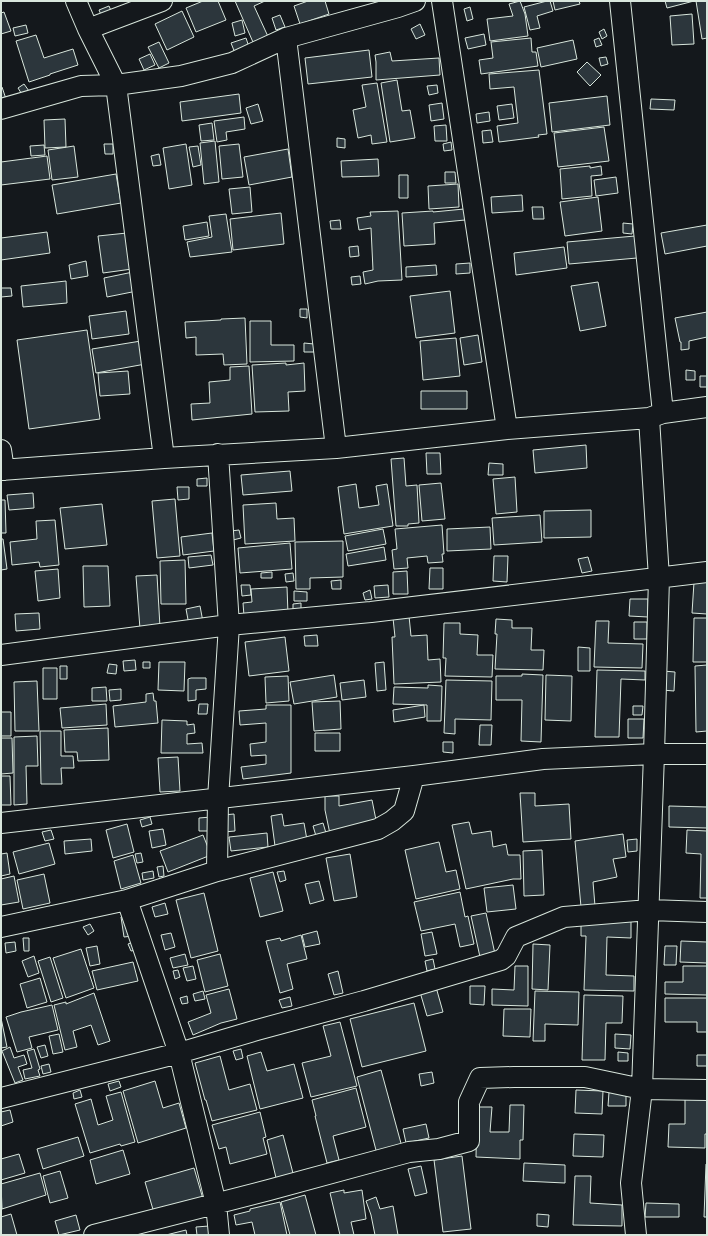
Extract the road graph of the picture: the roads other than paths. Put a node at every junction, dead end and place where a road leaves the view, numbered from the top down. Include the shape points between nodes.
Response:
1 (76, 1) edge
2 (162, 1) edge
3 (415, 1) edge
4 (442, 1) edge
5 (620, 1) edge
6 (88, 29) junction
7 (286, 38) junction
8 (116, 85) junction
9 (1, 109) edge
10 (707, 407) edge
11 (656, 416) junction
12 (507, 429) junction
13 (336, 448) junction
14 (1, 450) edge
15 (218, 454) junction
16 (164, 458) junction
17 (3, 470) edge
18 (707, 572) edge
19 (659, 578) junction
20 (229, 625) junction
21 (1, 655) edge
22 (654, 754) junction
23 (707, 754) edge
24 (414, 776) junction
25 (218, 799) junction
26 (1, 823) edge
27 (217, 871) junction
28 (127, 900) junction
29 (648, 910) junction
30 (707, 912) edge
31 (1, 927) edge
32 (179, 1053) junction
33 (642, 1089) junction
34 (707, 1090) edge
35 (1, 1098) edge
36 (216, 1204) junction
37 (94, 1235) edge
38 (219, 1235) edge
39 (636, 1235) edge

1 - 6 street
2 - 6 street
3 - 7 street
4 - 12 street
5 - 11 street
6 - 8 street
7 - 8 street via 232,63 181,76
7 - 13 street
8 - 9 street via 81,86
8 - 16 street
10 - 11 street
11 - 12 street
11 - 19 street
12 - 13 street
13 - 15 street
14 - 17 street
15 - 16 street
15 - 20 street
16 - 17 street
18 - 19 street
19 - 20 street via 371,612
19 - 22 street
20 - 21 street
20 - 25 street
22 - 23 street
22 - 24 street via 543,759
22 - 29 street
24 - 25 street
24 - 27 street via 404,811 392,822 378,829
25 - 26 street
25 - 27 street
27 - 28 street
28 - 31 street
28 - 32 street
29 - 30 street
29 - 32 street via 564,917 516,937 506,956 501,960
29 - 33 street
32 - 35 street
32 - 36 street
33 - 34 street
33 - 36 street via 584,1077 480,1078 469,1102 469,1141 409,1152
33 - 39 street via 630,1183
36 - 37 street
36 - 38 street

